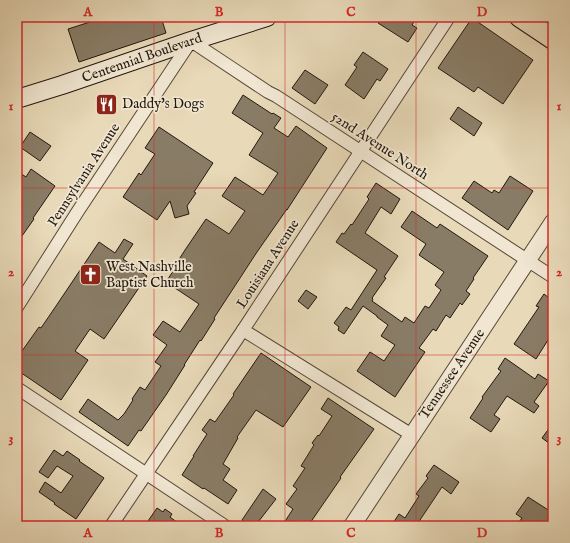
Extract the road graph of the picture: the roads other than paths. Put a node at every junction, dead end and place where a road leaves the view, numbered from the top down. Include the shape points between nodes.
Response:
1 (268, 17) edge
2 (449, 17) edge
3 (520, 17) edge
4 (553, 39) edge
5 (191, 41) junction
6 (17, 99) edge
7 (361, 151) junction
8 (553, 222) edge
9 (528, 260) junction
10 (553, 277) edge
11 (17, 307) edge
12 (243, 330) junction
13 (17, 388) edge
14 (412, 435) junction
15 (146, 474) junction
16 (111, 526) edge
17 (226, 526) edge
18 (352, 526) edge

1 - 5 main road, Centennial Boulevard
2 - 7 street, Louisiana Avenue
3 - 4 main road
5 - 6 main road, Centennial Boulevard
5 - 7 street, 52nd Avenue North
5 - 11 street, Pennsylvania Avenue
7 - 9 street, 52nd Avenue North
7 - 12 street, Louisiana Avenue
8 - 9 street, Tennessee Avenue
9 - 10 street, 52nd Avenue North
9 - 14 street, Tennessee Avenue
12 - 14 street
12 - 15 street, Louisiana Avenue
13 - 15 street
14 - 18 street, Tennessee Avenue
15 - 16 street, Louisiana Avenue
15 - 17 street

